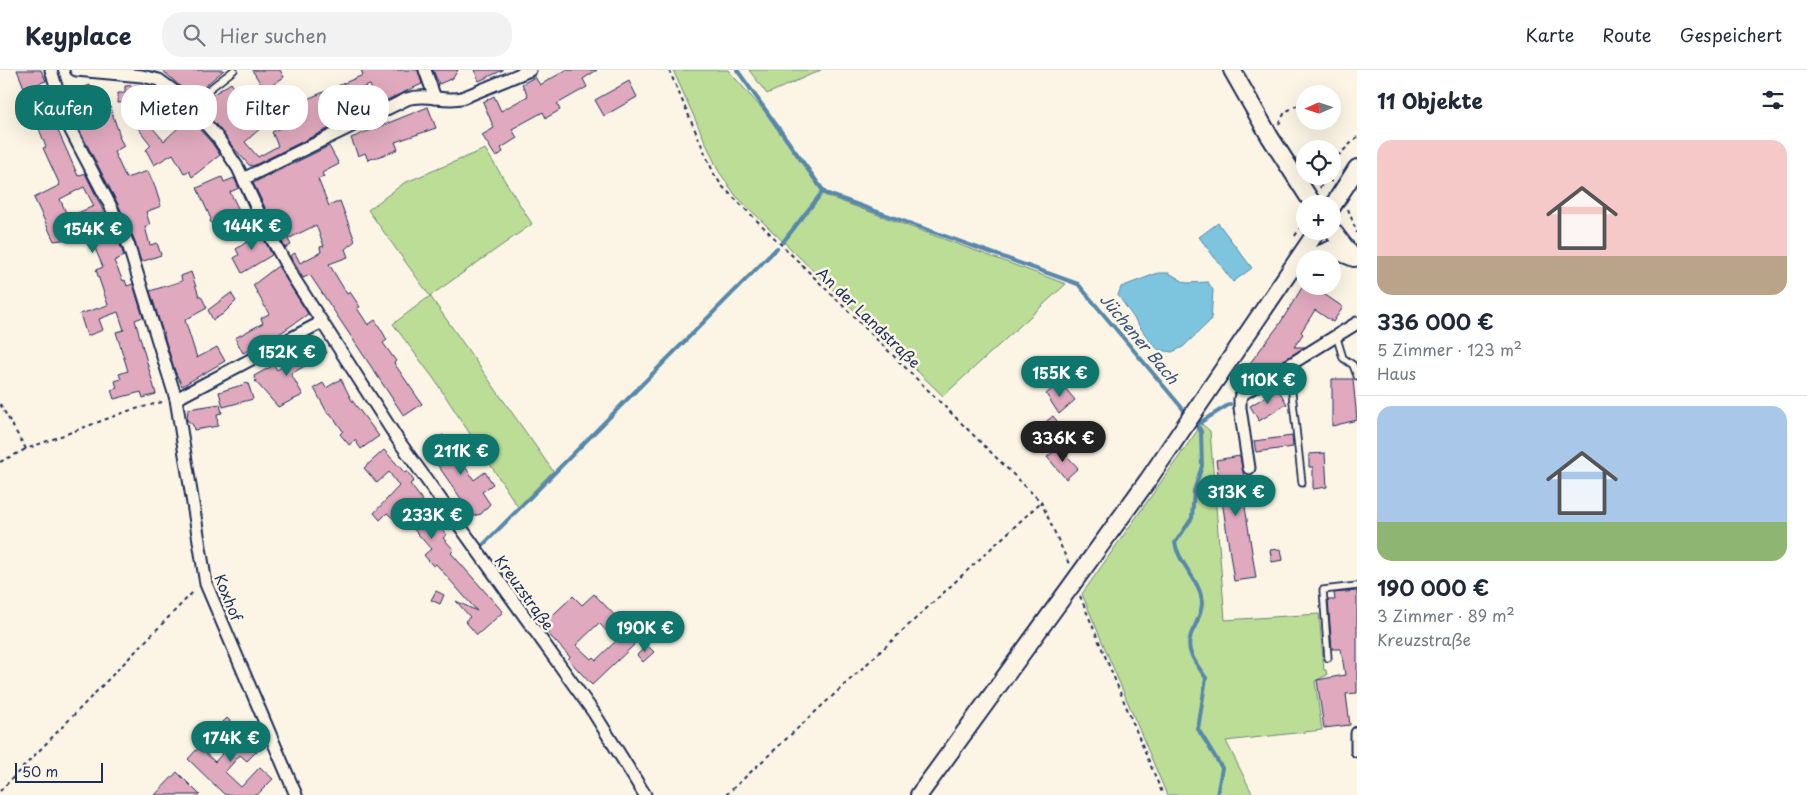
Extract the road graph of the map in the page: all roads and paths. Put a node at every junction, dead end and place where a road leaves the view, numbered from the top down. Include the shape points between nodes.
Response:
1 (51, 70) edge
2 (76, 70) edge
3 (234, 70) edge
4 (425, 70) edge
5 (530, 70) edge
6 (669, 70) edge
7 (1232, 70) edge
8 (168, 85) edge
9 (215, 85) edge
10 (435, 98) junction
11 (1296, 106) edge
12 (1277, 129) dead end
13 (210, 130) edge
14 (1357, 137) edge
15 (1341, 153) edge
16 (1357, 168) edge
17 (243, 179) junction
18 (1307, 195) edge
19 (1340, 195) edge
20 (1340, 240) edge
21 (1341, 253) edge
22 (1355, 260) edge
23 (1296, 270) edge
24 (322, 322) junction
25 (1356, 326) edge
26 (1337, 338) junction
27 (1289, 367) junction
28 (1357, 376) edge
29 (176, 399) junction
30 (0, 404) edge
31 (26, 449) junction
32 (0, 462) edge
33 (1249, 468) dead end
34 (1302, 483) dead end
35 (1041, 502) junction
36 (1072, 574) junction
37 (205, 580) junction
38 (1357, 586) edge
39 (1328, 658) dead end
40 (1357, 733) edge
41 (1357, 751) edge
42 (0, 791) edge
43 (296, 795) edge
44 (645, 795) edge
45 (726, 795) edge
46 (919, 795) edge
47 (1163, 795) edge

1 - 29 street, Koxhof via 64,115 128,244
2 - 8 street, Kreuzstraße via 151,77
3 - 9 lane
4 - 10 street
5 - 10 street via 466,97 451,100
6 - 35 path, An der Landstraße via 722,186
7 - 18 main road
10 - 17 street via 407,99
11 - 12 path via 1285,112
13 - 17 street, Kreuzstraße
14 - 15 path
16 - 19 main road
17 - 24 street, Kreuzstraße via 275,246
20 - 22 main road
21 - 22 main road
23 - 36 main road via 1180,435
24 - 29 street
24 - 44 street, Kreuzstraße via 422,476 594,713
25 - 26 street
26 - 27 street
26 - 28 lane via 1343,358 1353,365
27 - 33 street via 1246,390 1240,398
27 - 34 lane
29 - 31 path via 124,412
29 - 37 street, Koxhof
30 - 31 path
31 - 32 path
35 - 36 path, An der Landstraße
35 - 45 path
36 - 46 main road
36 - 47 path, An der Landstraße
37 - 42 path
37 - 43 street, Koxhof
38 - 39 lane via 1323,590
40 - 41 street

